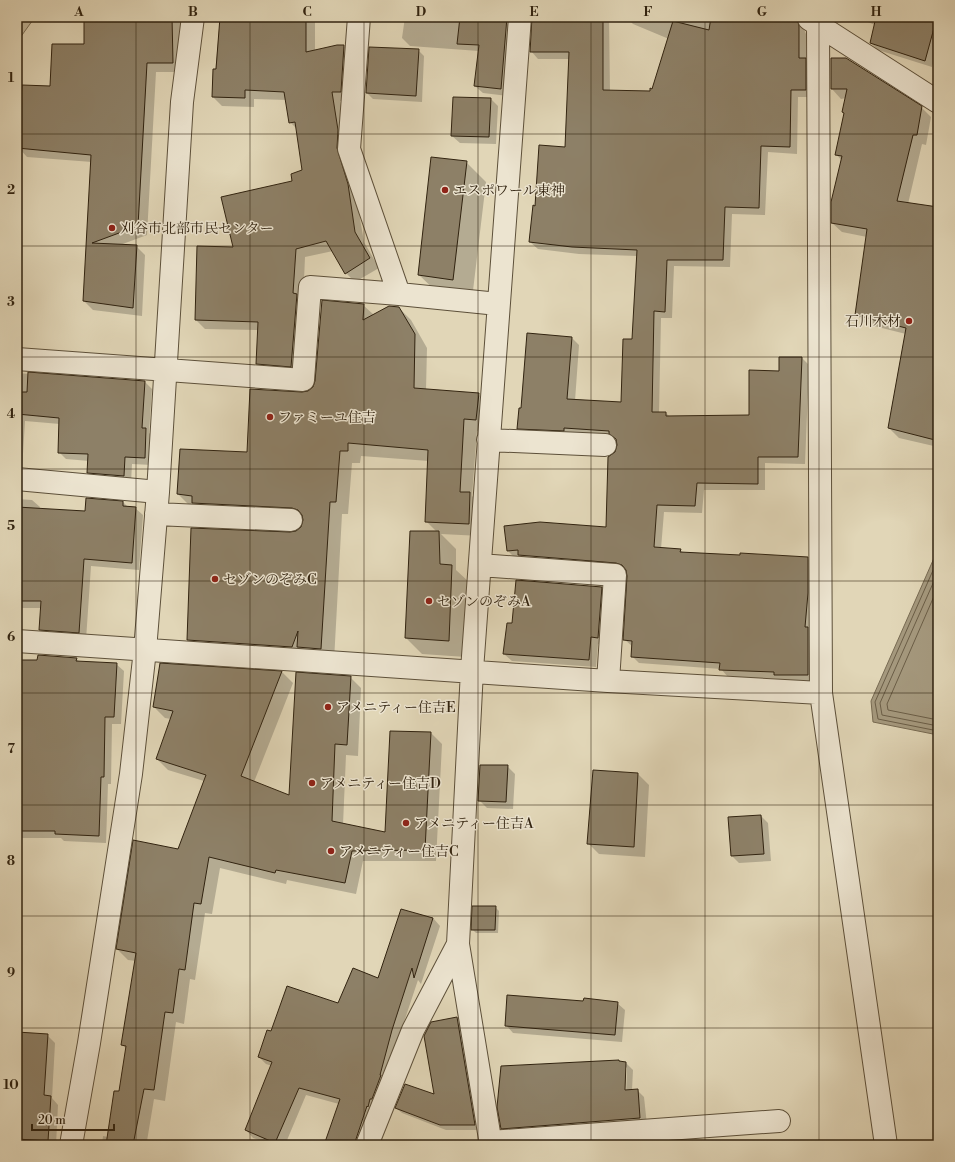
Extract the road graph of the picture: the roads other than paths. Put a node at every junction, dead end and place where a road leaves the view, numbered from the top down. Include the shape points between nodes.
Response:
1 (193, 17) edge
2 (359, 17) edge
3 (520, 17) edge
4 (812, 21) edge
5 (938, 102) edge
6 (399, 294) junction
7 (498, 304) junction
8 (17, 359) edge
9 (166, 370) junction
10 (488, 440) junction
11 (605, 445) dead end
12 (17, 479) edge
13 (158, 492) junction
14 (156, 514) junction
15 (291, 520) dead end
16 (480, 565) junction
17 (17, 641) edge
18 (145, 650) junction
19 (472, 670) junction
20 (608, 681) junction
21 (821, 693) junction
22 (458, 944) junction
23 (779, 1121) dead end
24 (491, 1144) edge
25 (71, 1145) edge
26 (367, 1145) edge
27 (886, 1145) edge

1 - 9 street via 182,102
2 - 6 street via 349,149
3 - 7 street
4 - 5 street
4 - 21 street
6 - 7 street
6 - 9 street via 310,288 303,380
7 - 10 street
8 - 9 street
9 - 13 street
10 - 11 street
10 - 16 street
12 - 13 street
13 - 14 street
14 - 15 street
14 - 18 street
16 - 19 street
16 - 20 street via 615,575
17 - 18 street
18 - 19 street
18 - 25 street via 131,774
19 - 20 street
19 - 22 street
20 - 21 street
21 - 27 street
22 - 24 street
22 - 26 street via 413,1030
23 - 24 street

